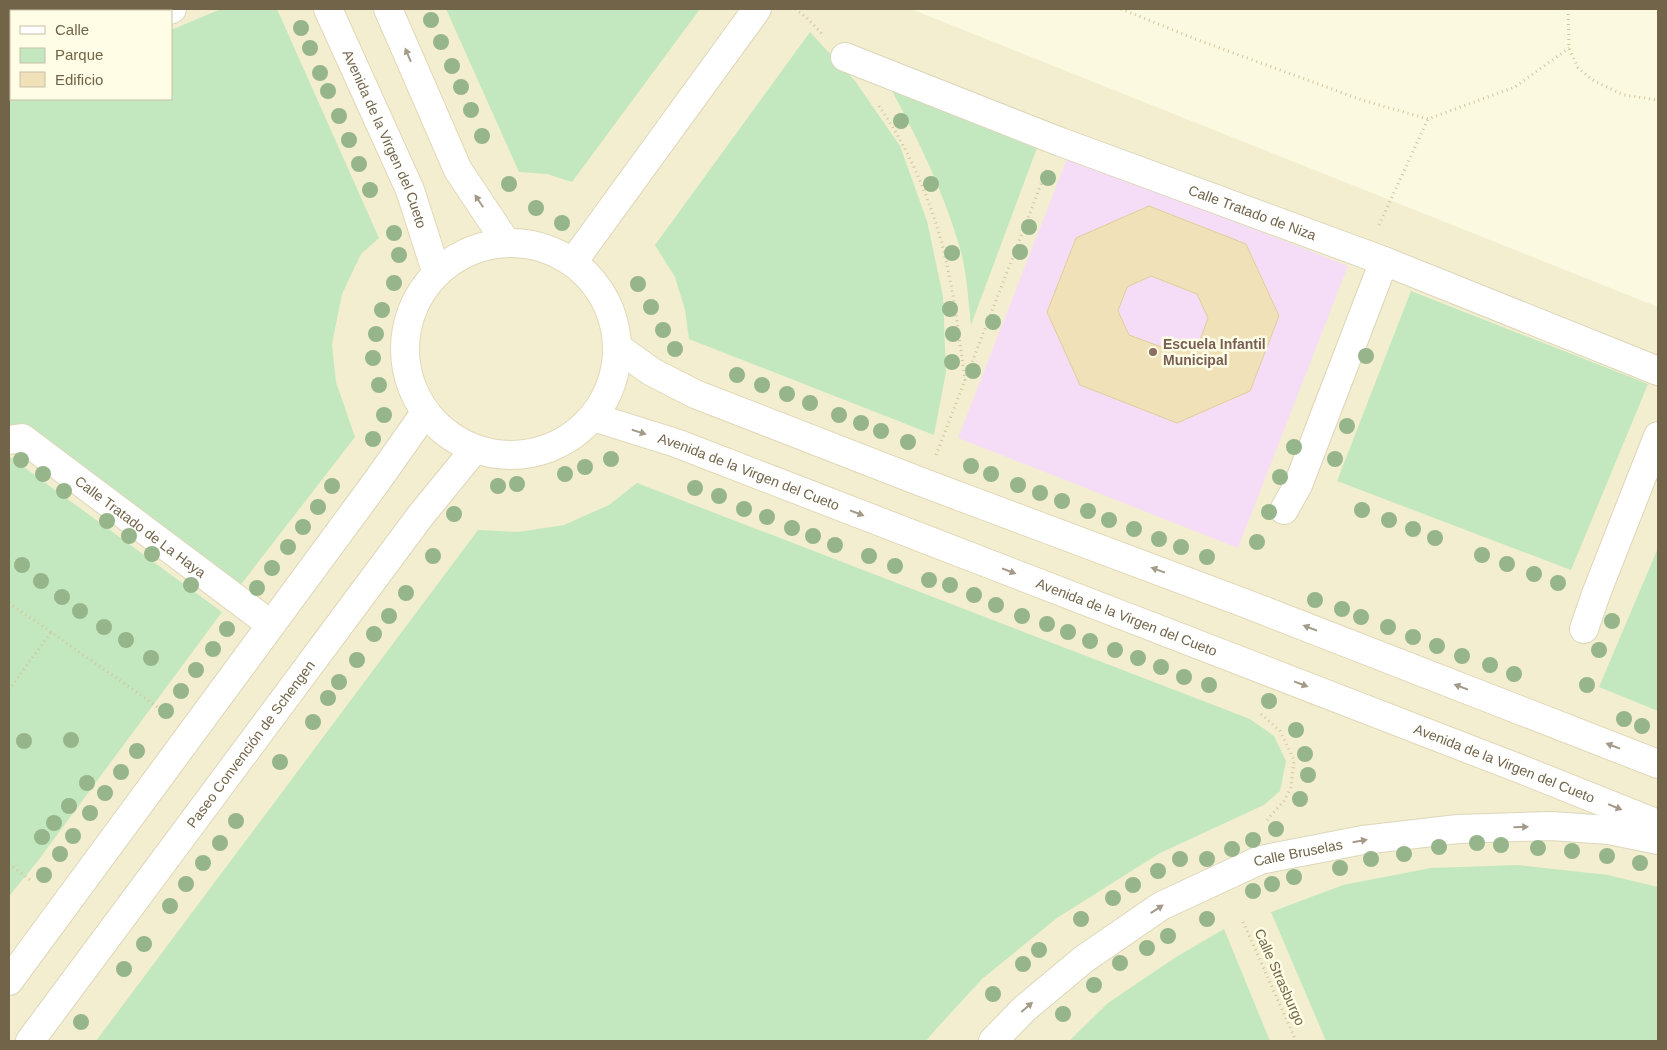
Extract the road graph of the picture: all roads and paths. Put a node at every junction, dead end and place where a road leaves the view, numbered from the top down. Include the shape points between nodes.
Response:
1 (328, 9) edge
2 (388, 9) edge
3 (757, 9) edge
4 (795, 9) edge
5 (1121, 9) edge
6 (1568, 9) edge
7 (1569, 48) junction
8 (845, 57) joint
9 (1658, 100) edge
10 (879, 106) dead end
11 (1428, 119) junction
12 (1058, 141) junction
13 (506, 242) junction
14 (1375, 258) junction
15 (573, 262) junction
16 (436, 271) junction
17 (618, 347) junction
18 (1658, 371) edge
19 (965, 381) junction
20 (425, 413) junction
21 (593, 417) junction
22 (1658, 436) edge
23 (9, 440) edge
24 (474, 450) junction
25 (924, 483) junction
26 (1284, 510) dead end
27 (9, 603) edge
28 (270, 624) junction
29 (1584, 630) dead end
30 (51, 632) junction
31 (9, 690) edge
32 (162, 710) dead end
33 (1260, 714) dead end
34 (1658, 764) edge
35 (1267, 820) dead end
36 (1658, 824) edge
37 (1658, 840) edge
38 (9, 864) edge
39 (33, 882) dead end
40 (1243, 922) dead end
41 (9, 981) edge
42 (30, 1041) edge
43 (993, 1041) edge
44 (1296, 1041) edge

1 - 16 street, Avenida de la Virgen del Cueto via 410,190
13 -> 2 street via 458,170
3 - 15 street
4 - 8 path
5 - 11 path via 1362,100
6 - 7 path
7 - 9 path via 1578,68 1594,81 1624,96
7 - 11 path via 1515,87
8 - 12 street, Calle Tratado de Niza
10 - 19 path via 921,182 943,249
11 - 14 path via 1402,176
12 - 14 street, Calle Tratado de Niza
12 - 19 path
13 - 15 street via 548,248
13 - 16 street via 472,249
14 - 18 street, Calle Tratado de Niza
14 - 26 street via 1298,485
15 - 17 street via 582,269 607,304
16 - 20 street via 407,321 407,373
17 - 21 street via 612,382
17 - 25 street via 652,372 695,394
19 - 25 path
20 - 24 street via 448,436
20 - 28 street
21 - 24 street via 560,444 511,456
21 -> 36 street, Avenida de la Virgen del Cueto via 676,443
22 - 29 street
23 - 28 street, Calle Tratado de La Haya via 22,438
24 - 42 street, Paseo Convención de Schengen via 420,515
34 -> 25 street
27 - 30 path
28 - 41 street
30 - 31 path
30 - 32 path
33 - 35 path via 1280,732 1294,760 1291,788
43 -> 37 street, Calle Bruselas via 1024,1009 1084,959 1161,906 1260,860 1363,840 1458,829 1551,826 1609,830
38 - 39 path
40 - 44 path, Calle Strasburgo

